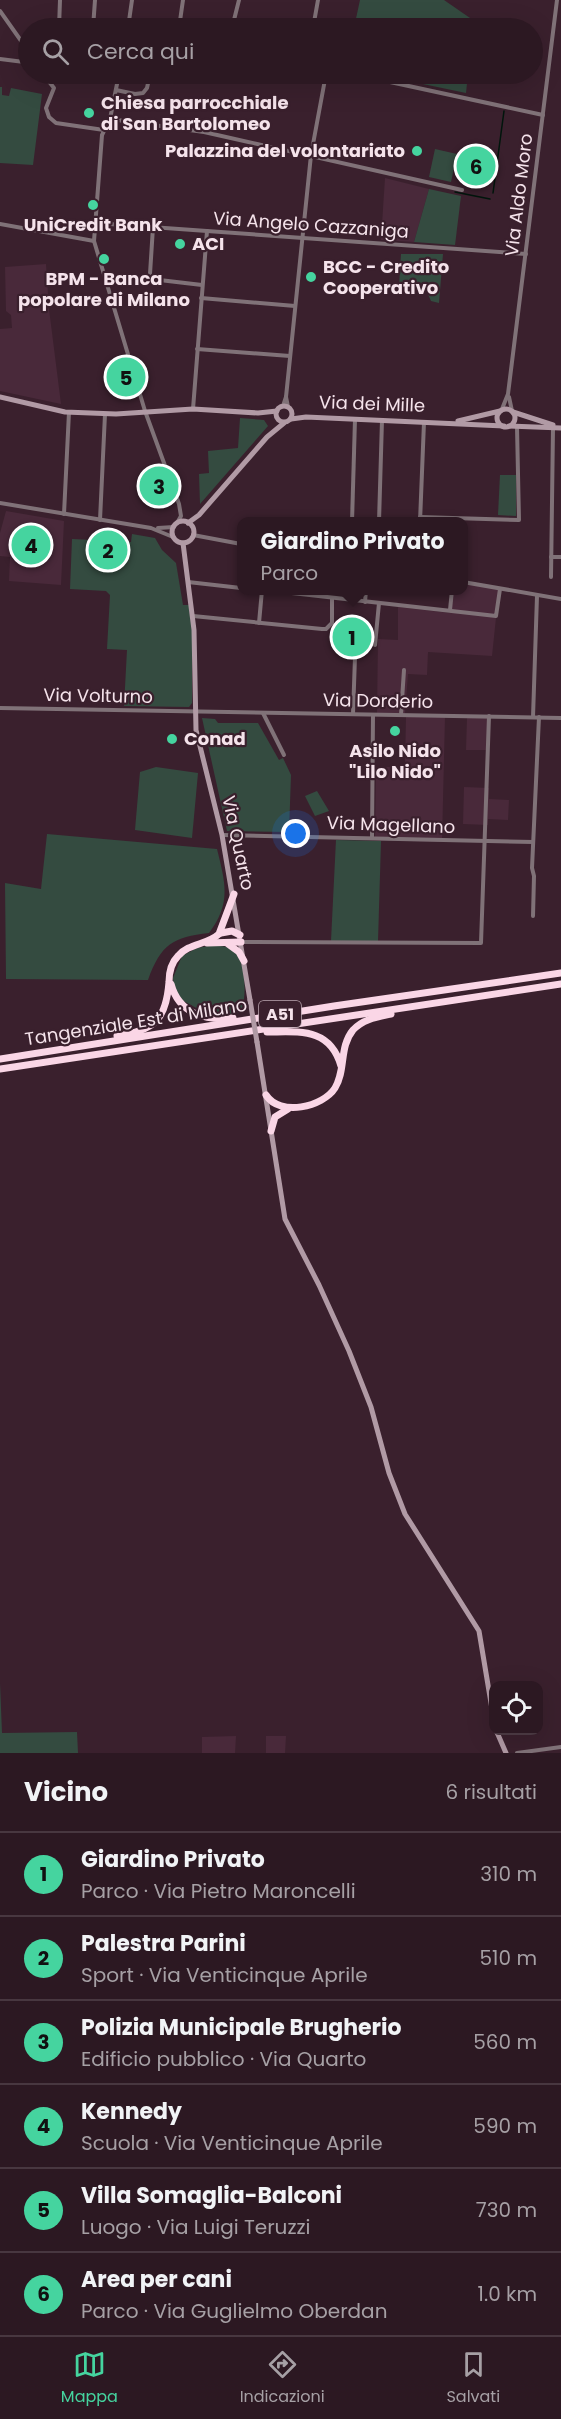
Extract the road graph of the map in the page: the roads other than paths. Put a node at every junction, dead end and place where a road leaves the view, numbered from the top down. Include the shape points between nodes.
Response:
1 (60, 0) edge
2 (94, 0) edge
3 (132, 0) edge
4 (183, 0) edge
5 (239, 0) edge
6 (318, 0) edge
7 (557, 0) edge
8 (0, 11) edge
9 (59, 18) edge
10 (93, 18) edge
11 (130, 18) edge
12 (180, 18) edge
13 (234, 18) edge
14 (315, 18) edge
15 (18, 38) edge
16 (0, 59) edge
17 (18, 62) edge
18 (53, 84) edge
19 (117, 84) edge
20 (148, 84) edge
21 (324, 84) edge
22 (398, 84) edge
23 (116, 90) junction
24 (543, 116) junction
25 (110, 119) junction
26 (104, 130) junction
27 (311, 155) junction
28 (462, 190) dead end
29 (95, 223) junction
30 (0, 224) edge
31 (153, 227) junction
32 (207, 231) junction
33 (302, 238) junction
34 (94, 241) junction
35 (526, 254) junction
36 (202, 285) junction
37 (201, 298) junction
38 (295, 306) junction
39 (197, 349) junction
40 (290, 356) junction
41 (508, 394) junction
42 (0, 397) edge
43 (288, 408) junction
44 (193, 409) junction
45 (501, 410) junction
46 (145, 411) junction
47 (69, 412) junction
48 (512, 412) junction
49 (105, 414) junction
50 (277, 416) junction
51 (303, 417) junction
52 (355, 418) junction
53 (291, 419) junction
54 (382, 420) junction
55 (424, 422) junction
56 (440, 422) junction
57 (284, 423) junction
58 (505, 426) junction
59 (517, 427) junction
60 (561, 427) edge
61 (553, 428) junction
62 (267, 437) junction
63 (0, 503) edge
64 (64, 514) junction
65 (199, 515) junction
66 (352, 517) edge
67 (379, 517) edge
68 (420, 517) edge
69 (468, 519) edge
70 (100, 520) junction
71 (188, 523) junction
72 (175, 525) junction
73 (151, 528) junction
74 (194, 534) junction
75 (173, 537) junction
76 (185, 542) junction
77 (237, 543) edge
78 (561, 556) edge
79 (551, 557) junction
80 (551, 577) dead end
81 (188, 582) junction
82 (468, 583) edge
83 (237, 588) edge
84 (500, 589) junction
85 (263, 595) edge
86 (303, 595) edge
87 (366, 595) edge
88 (452, 595) edge
89 (537, 596) junction
90 (332, 598) junction
91 (561, 600) edge
92 (365, 602) junction
93 (379, 603) junction
94 (450, 610) junction
95 (193, 616) junction
96 (259, 623) junction
97 (375, 645) dead end
98 (354, 657) dead end
99 (404, 670) dead end
100 (0, 708) edge
101 (195, 712) junction
102 (263, 713) junction
103 (353, 714) junction
104 (373, 714) junction
105 (401, 715) junction
106 (489, 716) junction
107 (536, 717) junction
108 (561, 718) edge
109 (285, 755) dead end
110 (222, 836) junction
111 (372, 838) junction
112 (486, 842) junction
113 (533, 842) junction
114 (234, 894) junction
115 (533, 916) dead end
116 (220, 933) junction
117 (241, 939) junction
118 (199, 944) junction
119 (225, 944) junction
120 (244, 961) junction
121 (561, 974) edge
122 (169, 975) junction
123 (561, 984) edge
124 (437, 1003) junction
125 (334, 1006) junction
126 (246, 1031) junction
127 (62, 1049) junction
128 (0, 1059) edge
129 (341, 1068) junction
130 (0, 1069) edge
131 (266, 1095) junction
132 (279, 1109) junction
133 (268, 1111) junction
134 (271, 1131) junction
135 (489, 1691) edge
136 (498, 1735) edge
137 (561, 1747) edge
138 (506, 1753) edge
139 (517, 1753) edge

1 - 9 street
2 - 10 street
3 - 11 street
4 - 12 street
5 - 13 street
6 - 14 street
7 - 24 street, Via Aldo Moro
8 - 15 street
16 - 17 street
18 - 26 street via 46,108 51,120
19 - 23 street
20 - 23 street via 143,93
21 - 27 street
22 - 24 street
23 - 25 street
24 - 35 street, Via Aldo Moro
25 - 26 street
25 - 27 street via 200,131
26 - 29 street
27 - 28 street
27 - 33 street
29 - 31 street, Via Angelo Cazzaniga
29 - 34 street
30 - 34 street
31 - 32 street, Via Angelo Cazzaniga
31 - 36 street via 151,279
32 - 33 street, Via Angelo Cazzaniga
32 - 36 street
33 - 35 street, Via Angelo Cazzaniga
33 - 38 street
34 - 46 street
35 - 41 street, Via Aldo Moro
36 - 37 street
37 - 38 street
37 - 39 street
38 - 40 street
39 - 40 street
39 - 44 street
40 - 43 street
41 - 45 street, Via Aldo Moro
41 - 48 street, Via Aldo Moro
42 - 47 street
43 - 50 street
43 - 51 street, Via dei Mille
43 - 53 street
44 - 46 street
44 - 50 street
45 - 48 street
45 - 56 street, Via dei Mille
45 - 58 street via 497,418
46 - 49 street
46 - 72 street via 179,504 181,515
47 - 49 street
47 - 64 street
48 - 58 street via 514,421
48 - 60 street, Via dei Mille
49 - 70 street
50 - 57 street
50 - 62 street
51 - 52 street, Via dei Mille
51 - 53 street, Via dei Mille
52 - 54 street, Via dei Mille
52 - 66 street
53 - 57 street
54 - 55 street, Via dei Mille
54 - 67 street
55 - 56 street, Via dei Mille
55 - 68 street
56 - 58 street, Via dei Mille
57 - 62 street
58 - 59 street, Via dei Mille
59 - 61 street, Via dei Mille
59 - 69 street via 519,520
60 - 61 street, Via dei Mille
61 - 79 street
62 - 65 street
63 - 64 street
64 - 70 street
65 - 71 street
65 - 74 street
70 - 73 street
71 - 72 street
71 - 74 street
72 - 73 street
72 - 75 street
73 - 75 street
74 - 76 street
74 - 77 street
75 - 76 street
76 - 81 street, Via Quarto
78 - 79 street
79 - 80 street
81 - 83 street
81 - 95 street, Via Quarto
82 - 84 street
84 - 89 street
84 - 94 street via 496,616
85 - 96 street
86 - 90 street
87 - 92 street
88 - 94 street
89 - 91 street
89 - 107 street
90 - 92 street
90 - 96 street via 332,623 326,629
92 - 93 street
93 - 94 street
93 - 97 street
95 - 96 street
95 - 101 street, Via Quarto
98 - 103 street
99 - 105 street
100 - 101 street, Via Volturno
101 - 102 street, Via Dorderio
101 - 110 street, Via Quarto
102 - 103 street, Via Dorderio
102 - 109 street
103 - 104 street, Via Dorderio
104 - 105 street, Via Dorderio
104 - 111 street
105 - 106 street, Via Dorderio
106 - 107 street, Via Dorderio
106 - 112 street
107 - 108 street, Via Dorderio
107 - 113 street
110 - 111 street, Via Magellano
110 - 114 street, Via Quarto
111 - 112 street, Via Magellano
112 - 113 street, Via Magellano
112 - 117 street via 481,943
113 - 115 street
114 - 116 highway
114 - 117 street, Via Quarto
116 - 117 highway via 232,931
116 - 118 highway
117 - 119 highway
117 - 120 street, Via Quarto
118 - 119 highway
118 - 122 highway via 178,956
119 - 120 highway via 238,951
120 - 131 street, Via Quarto, bridge
121 - 125 highway, Tangenziale Est di Milano / A51
122 - 125 highway via 181,1005 209,1018
122 - 127 highway via 165,1008 151,1026
123 - 124 highway, Tangenziale Est di Milano / A51
124 - 126 highway, Tangenziale Est di Milano / A51
124 - 129 highway via 362,1022 348,1038
125 - 127 highway, Tangenziale Est di Milano / A51
126 - 129 highway via 294,1031 317,1036 332,1047
126 - 130 highway, Tangenziale Est di Milano / A51
127 - 128 highway, Tangenziale Est di Milano / A51
129 - 132 highway via 337,1086 327,1098
131 - 132 highway
131 - 133 street, Via Quarto
132 - 133 highway
132 - 134 highway
133 - 134 street, Via Quarto
134 - 135 street, Via Quarto via 285,1219 349,1351 405,1514 479,1631
136 - 138 street
137 - 139 street

